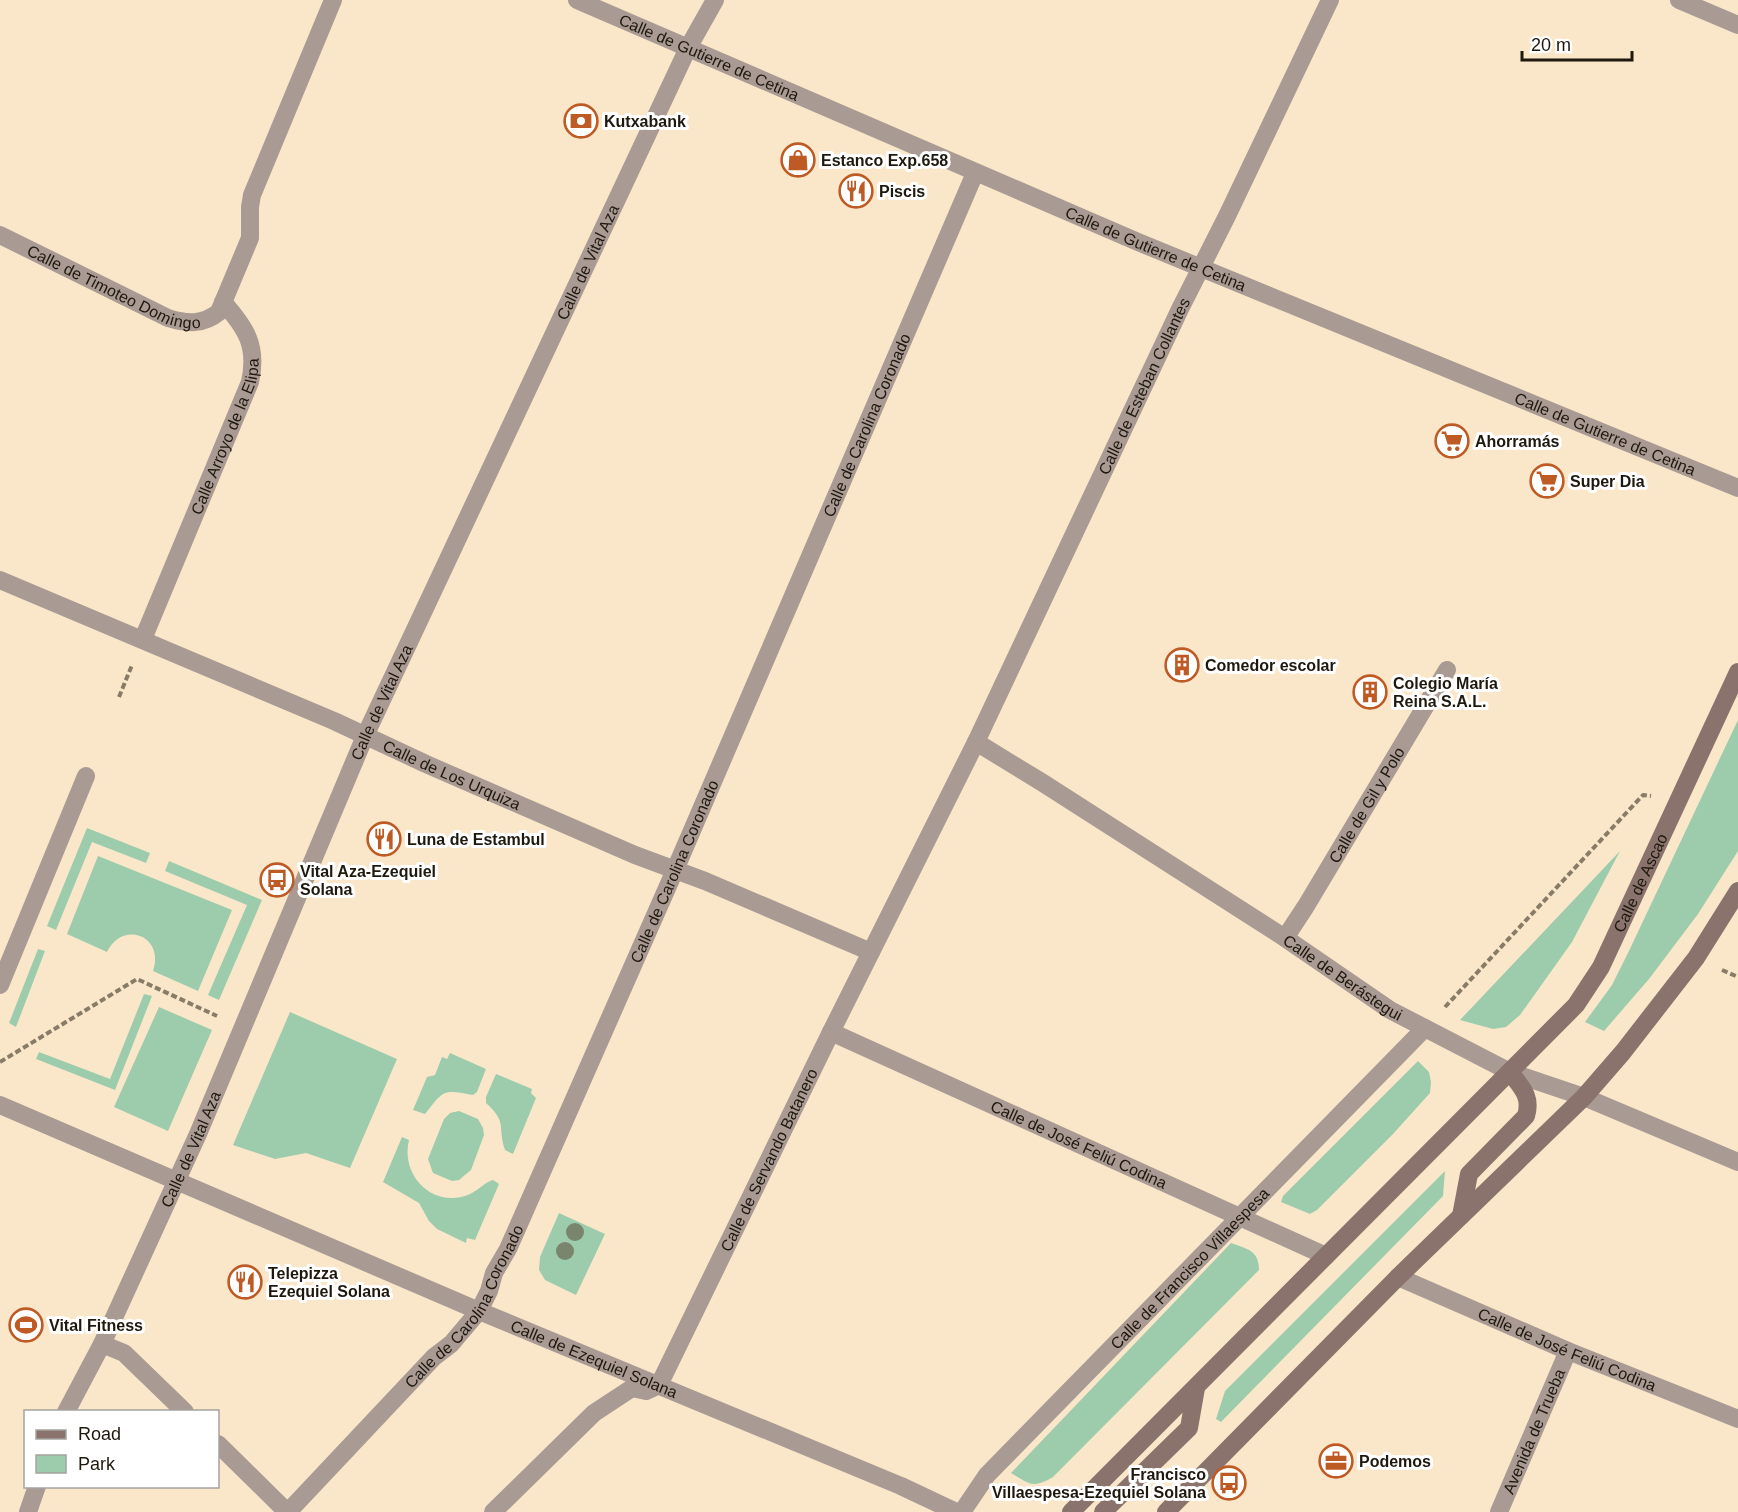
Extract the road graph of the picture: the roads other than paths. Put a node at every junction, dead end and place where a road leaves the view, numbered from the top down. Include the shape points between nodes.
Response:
1 (333, 0) edge
2 (577, 0) edge
3 (715, 0) edge
4 (1329, 0) edge
5 (1679, 0) edge
6 (1738, 25) edge
7 (688, 48) junction
8 (975, 173) junction
9 (0, 235) edge
10 (1202, 267) junction
11 (223, 302) junction
12 (1738, 488) edge
13 (0, 580) edge
14 (143, 639) junction
15 (1447, 670) dead end
16 (1738, 672) edge
17 (365, 736) junction
18 (976, 742) junction
19 (86, 776) dead end
20 (675, 870) junction
21 (1738, 891) edge
22 (1285, 938) junction
23 (871, 952) junction
24 (0, 984) edge
25 (1425, 1029) junction
26 (831, 1032) junction
27 (1510, 1072) junction
28 (1584, 1097) junction
29 (0, 1105) edge
30 (1738, 1162) edge
31 (176, 1182) junction
32 (1239, 1216) junction
33 (1461, 1216) junction
34 (1326, 1256) junction
35 (1398, 1277) junction
36 (479, 1311) junction
37 (102, 1344) junction
38 (1568, 1351) junction
39 (659, 1385) junction
40 (1196, 1388) junction
41 (67, 1410) edge
42 (183, 1410) edge
43 (1738, 1419) edge
44 (219, 1445) edge
45 (37, 1488) edge
46 (28, 1512) edge
47 (287, 1512) edge
48 (493, 1512) edge
49 (956, 1512) edge
50 (962, 1512) edge
51 (1071, 1512) edge
52 (1103, 1512) edge
53 (1166, 1512) edge
54 (1499, 1512) edge

1 - 11 street via 252,195 250,238
2 - 7 street, Calle de Gutierre de Cetina
3 - 7 street, Calle de Vital Aza
4 - 10 street, Calle de Esteban Collantes
5 - 6 street
7 - 8 street, Calle de Gutierre de Cetina
7 - 17 street, Calle de Vital Aza
8 - 10 street, Calle de Gutierre de Cetina
8 - 20 street, Calle de Carolina Coronado
9 - 11 street, Calle de Timoteo Domingo via 168,318 199,323 211,319
10 - 12 street, Calle de Gutierre de Cetina
10 - 18 street, Calle de Esteban Collantes
11 - 14 street, Calle Arroyo de la Elipa via 242,323 249,338 253,368 250,382
13 - 14 street, Calle de Los Urquiza
14 - 17 street, Calle de Los Urquiza
15 - 22 street, Calle de Gil y Polo
16 - 27 street, Calle de Ascao via 1600,967 1576,1005
17 - 20 street, Calle de Los Urquiza
17 - 31 street, Calle de Vital Aza
18 - 22 street, Calle de Berástegui
18 - 23 street, Calle de Servando Batanero
19 - 24 street
20 - 23 street, Calle de Los Urquiza
20 - 36 street, Calle de Carolina Coronado
21 - 28 street via 1696,958
22 - 25 street, Calle de Berástegui via 1390,1010
23 - 26 street, Calle de Servando Batanero
25 - 27 street, Calle de Berástegui
25 - 32 street, Calle de Francisco Villaespesa
26 - 32 street, Calle de José Feliú Codina
26 - 39 street, Calle de Servando Batanero
27 - 28 street, Calle de Berástegui
27 - 33 street via 1529,1104 1526,1116 1469,1174
27 - 34 street
28 - 30 street, Calle de Berástegui
28 - 33 street
29 - 31 street, Calle de Ezequiel Solana
31 - 36 street, Calle de Ezequiel Solana
31 - 37 street, Calle de Vital Aza
32 - 34 street, Calle de José Feliú Codina
32 - 50 street, Calle de Francisco Villaespesa via 987,1475
33 - 35 street
34 - 40 street
35 - 38 street, Calle de José Feliú Codina
35 - 53 street
36 - 39 street, Calle de Ezequiel Solana
36 - 47 street, Calle de Carolina Coronado
37 - 41 street, Calle de Vital Aza
37 - 42 street via 124,1353
38 - 43 street, Calle de José Feliú Codina
38 - 54 street, Avenida de Trueba
39 - 48 street via 646,1391 632,1388 594,1413
39 - 49 street, Calle de Ezequiel Solana
40 - 51 street
40 - 52 street via 1189,1428
44 - 47 street
45 - 46 street

